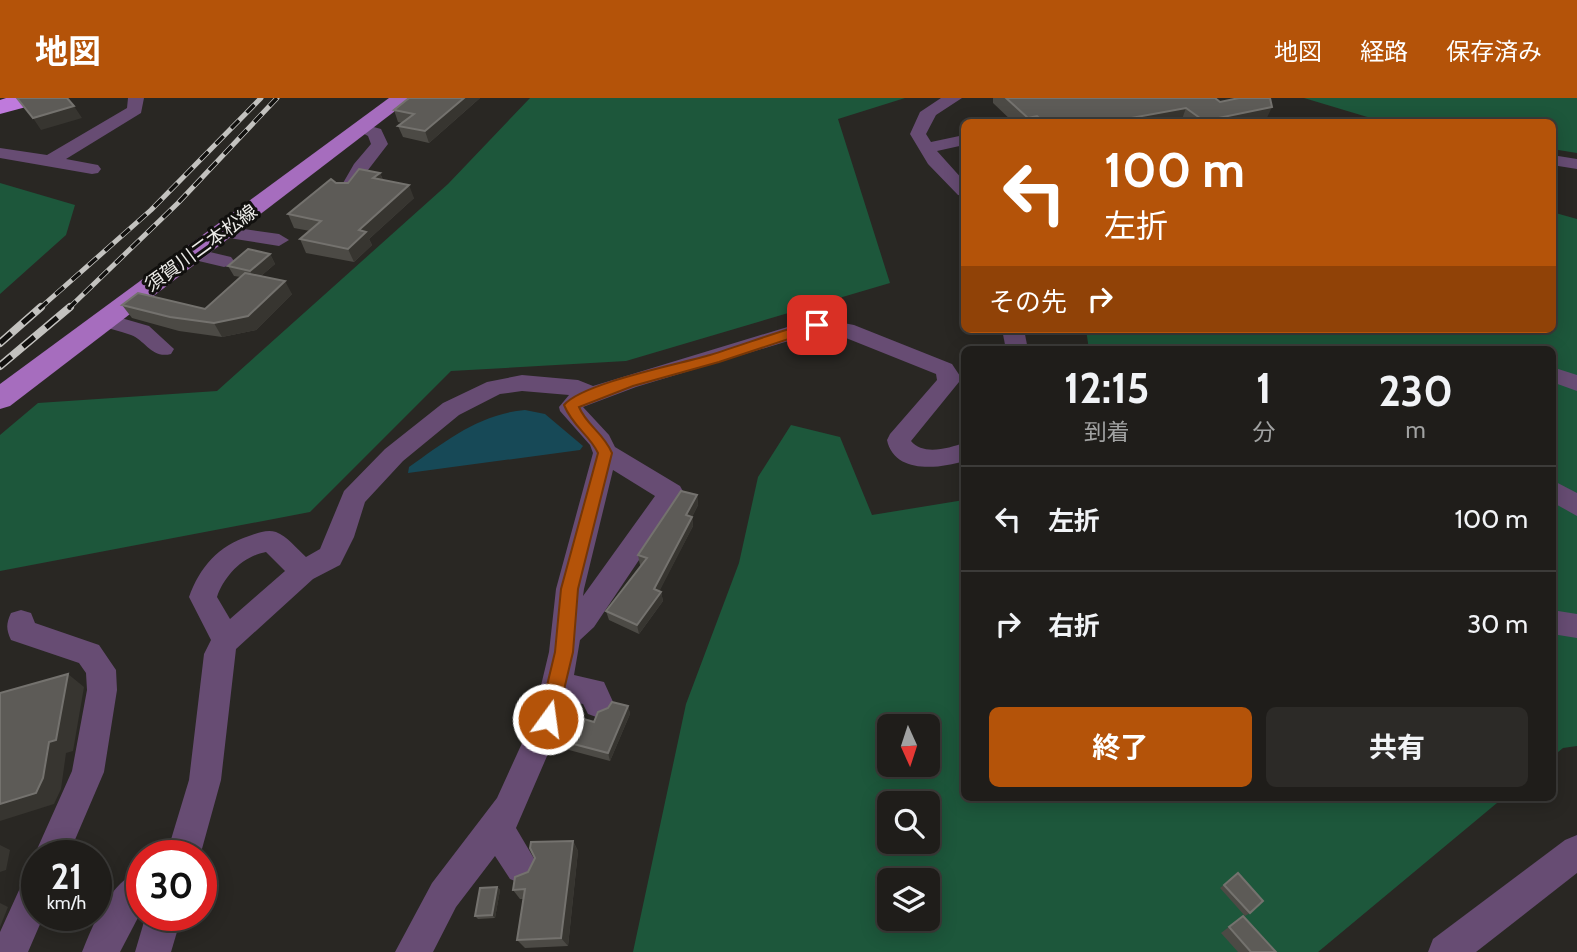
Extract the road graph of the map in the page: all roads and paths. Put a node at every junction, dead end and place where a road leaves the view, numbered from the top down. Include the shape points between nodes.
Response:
1 (6, 98) edge
2 (33, 98) edge
3 (136, 98) edge
4 (402, 98) edge
5 (954, 98) edge
6 (0, 100) edge
7 (0, 107) edge
8 (363, 129) junction
9 (961, 141) edge
10 (926, 148) junction
11 (0, 153) edge
12 (50, 161) junction
13 (1556, 161) edge
14 (1577, 164) edge
15 (92, 169) dead end
16 (961, 183) edge
17 (348, 190) edge
18 (223, 232) junction
19 (279, 240) dead end
20 (194, 254) junction
21 (224, 261) dead end
22 (104, 320) junction
23 (163, 349) dead end
24 (1556, 375) edge
25 (1577, 383) edge
26 (590, 395) junction
27 (0, 399) edge
28 (961, 452) edge
29 (605, 453) junction
30 (1556, 492) edge
31 (1577, 506) edge
32 (303, 571) junction
33 (1556, 623) edge
34 (1577, 626) edge
35 (14, 631) edge
36 (566, 634) junction
37 (226, 640) junction
38 (556, 685) junction
39 (599, 704) dead end
40 (496, 828) junction
41 (58, 840) edge
42 (186, 840) edge
43 (1577, 852) edge
44 (522, 867) dead end
45 (126, 904) edge
46 (21, 926) edge
47 (159, 931) edge
48 (10, 952) edge
49 (100, 952) edge
50 (153, 952) edge
51 (413, 952) edge
52 (1446, 952) edge

1 - 6 highway
2 - 7 highway
3 - 12 street via 135,110
4 - 8 main road, 須賀川二本松線
5 - 10 street via 920,122 918,134
8 - 17 street via 375,133 380,144
8 - 18 main road, 須賀川二本松線
9 - 10 street
10 - 16 street
11 - 12 street
12 - 15 street
13 - 14 street
18 - 19 street
18 - 20 main road, 須賀川二本松線
20 - 21 street
20 - 22 main road, 須賀川二本松線
22 - 23 street via 141,331
22 - 27 main road, 須賀川二本松線
24 - 25 street
26 - 28 street via 805,327 831,326 944,369 948,382 899,440 901,449 922,459
26 - 29 street via 571,407 600,440
26 - 32 street via 578,388 522,383 495,387 451,409 353,498 330,557
29 - 36 street via 570,589
29 - 36 street via 671,493 584,618
30 - 31 street
32 - 37 street
32 - 37 street via 271,541 256,542 220,566 203,597
33 - 34 street
35 - 41 street via 89,654 100,670 102,690 88,772
36 - 38 street
37 - 42 street via 219,654 205,780
38 - 39 street via 593,692
38 - 40 street via 530,765
40 - 44 street
40 - 51 street via 444,895
43 - 52 street
45 - 49 street
46 - 48 street
47 - 50 street

